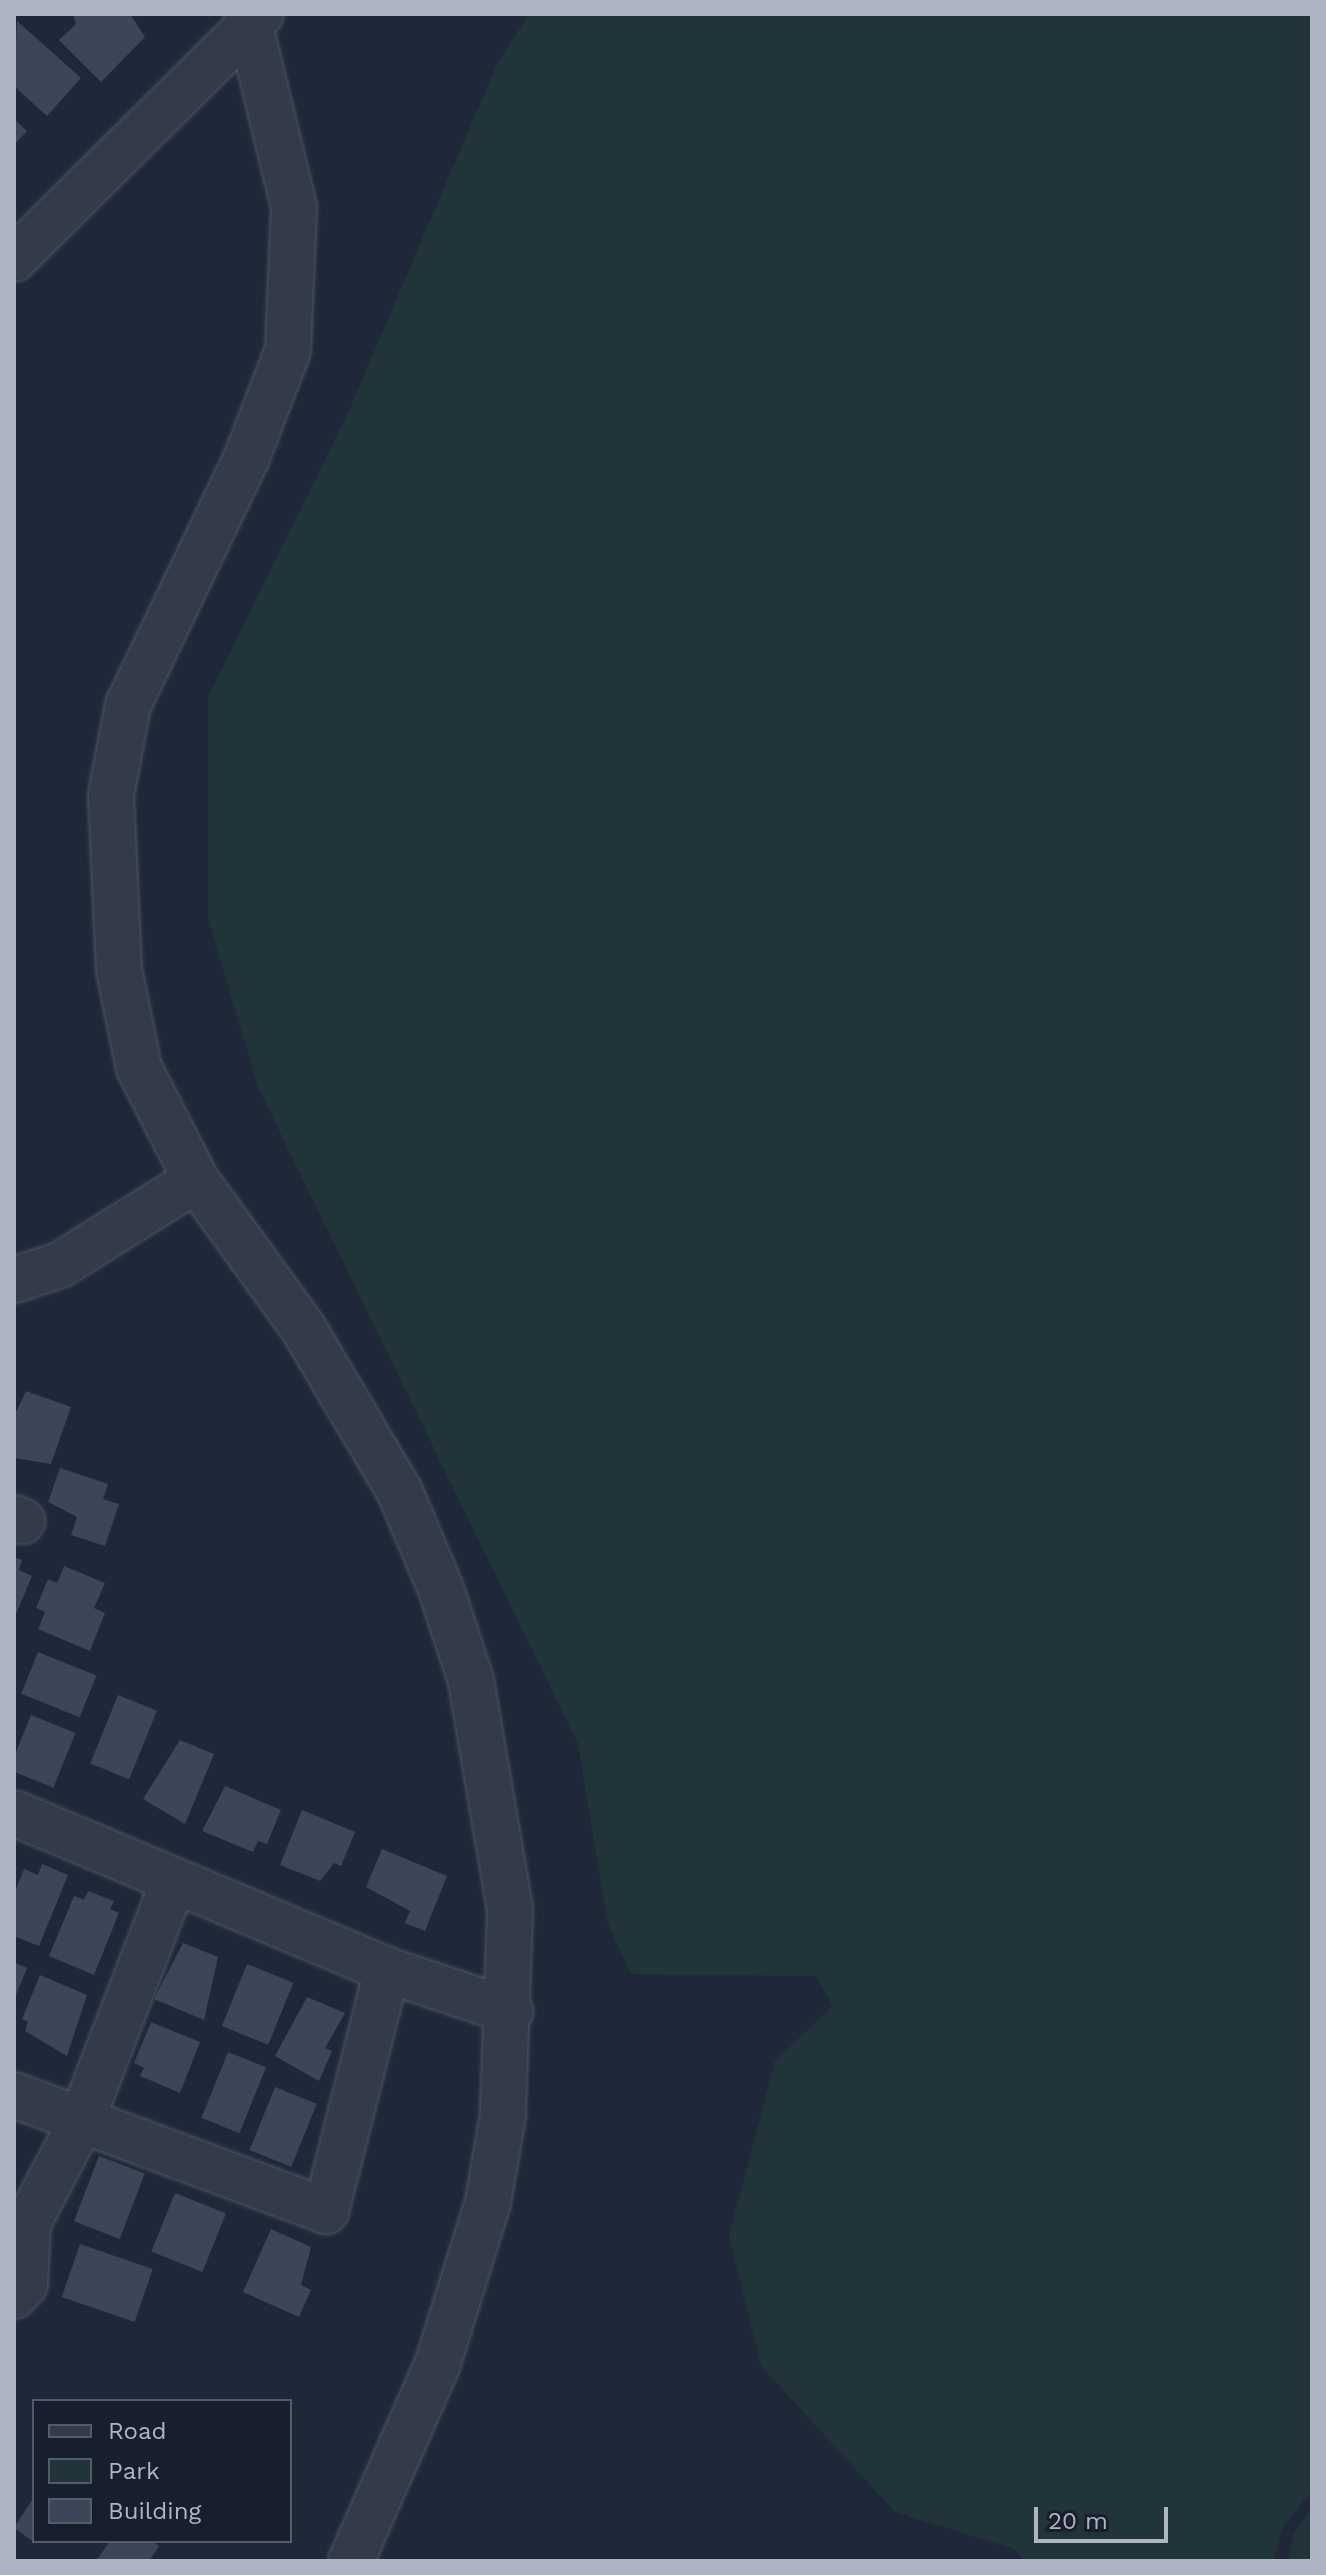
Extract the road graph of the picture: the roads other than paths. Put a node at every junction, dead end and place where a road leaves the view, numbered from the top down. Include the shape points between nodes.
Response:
1 (254, 17) edge
2 (18, 246) edge
3 (196, 1180) junction
4 (14, 1280) edge
5 (14, 1813) edge
6 (173, 1883) junction
7 (387, 1970) junction
8 (510, 2011) junction
9 (14, 2095) edge
10 (80, 2124) junction
11 (14, 2296) edge
12 (351, 2561) edge

1 - 2 street
1 - 3 street via 294,207 288,350 247,457 128,705 111,795 119,970 139,1068
3 - 4 street via 60,1265
3 - 8 street via 311,1341 400,1492 441,1589 471,1681 496,1810 510,1910
5 - 6 street
6 - 7 street
6 - 10 street
7 - 8 street
7 - 10 street via 326,2211
8 - 12 street via 488,2202 438,2363
9 - 10 street
10 - 11 street via 28,2223 25,2284

